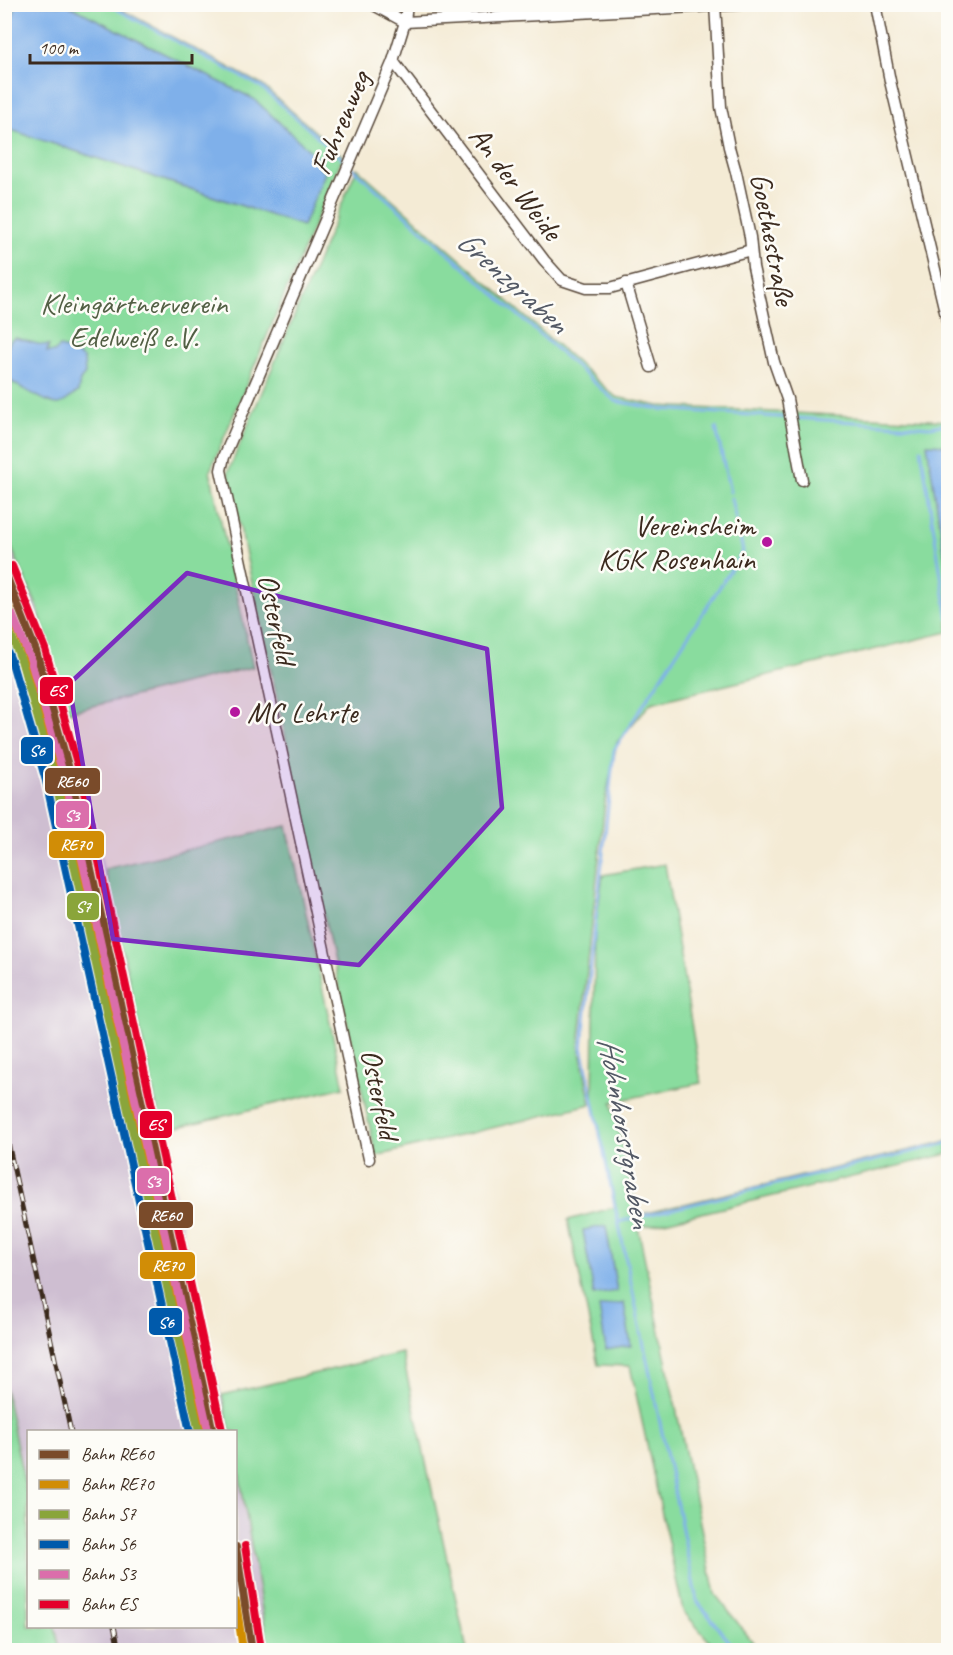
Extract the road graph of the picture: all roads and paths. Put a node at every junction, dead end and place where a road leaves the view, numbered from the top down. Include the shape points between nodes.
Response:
1 (372, 4) edge
2 (407, 4) edge
3 (752, 4) edge
4 (875, 4) edge
5 (715, 6) edge
6 (405, 22) junction
7 (393, 61) junction
8 (315, 242) joint
9 (751, 250) junction
10 (626, 283) junction
11 (948, 324) edge
12 (651, 367) dead end
13 (802, 480) dead end
14 (369, 1159) dead end

1 - 6 street
2 - 6 street, Fuhrenweg
3 - 5 street
4 - 11 street
5 - 6 street
5 - 9 street, Goethestraße via 721,107
6 - 7 street, Fuhrenweg
7 - 8 street, Fuhrenweg
7 - 10 street, An der Weide via 562,280 586,288
8 - 14 street, Osterfeld via 221,470
9 - 10 street, An der Weide
9 - 13 street, Goethestraße
10 - 12 street

